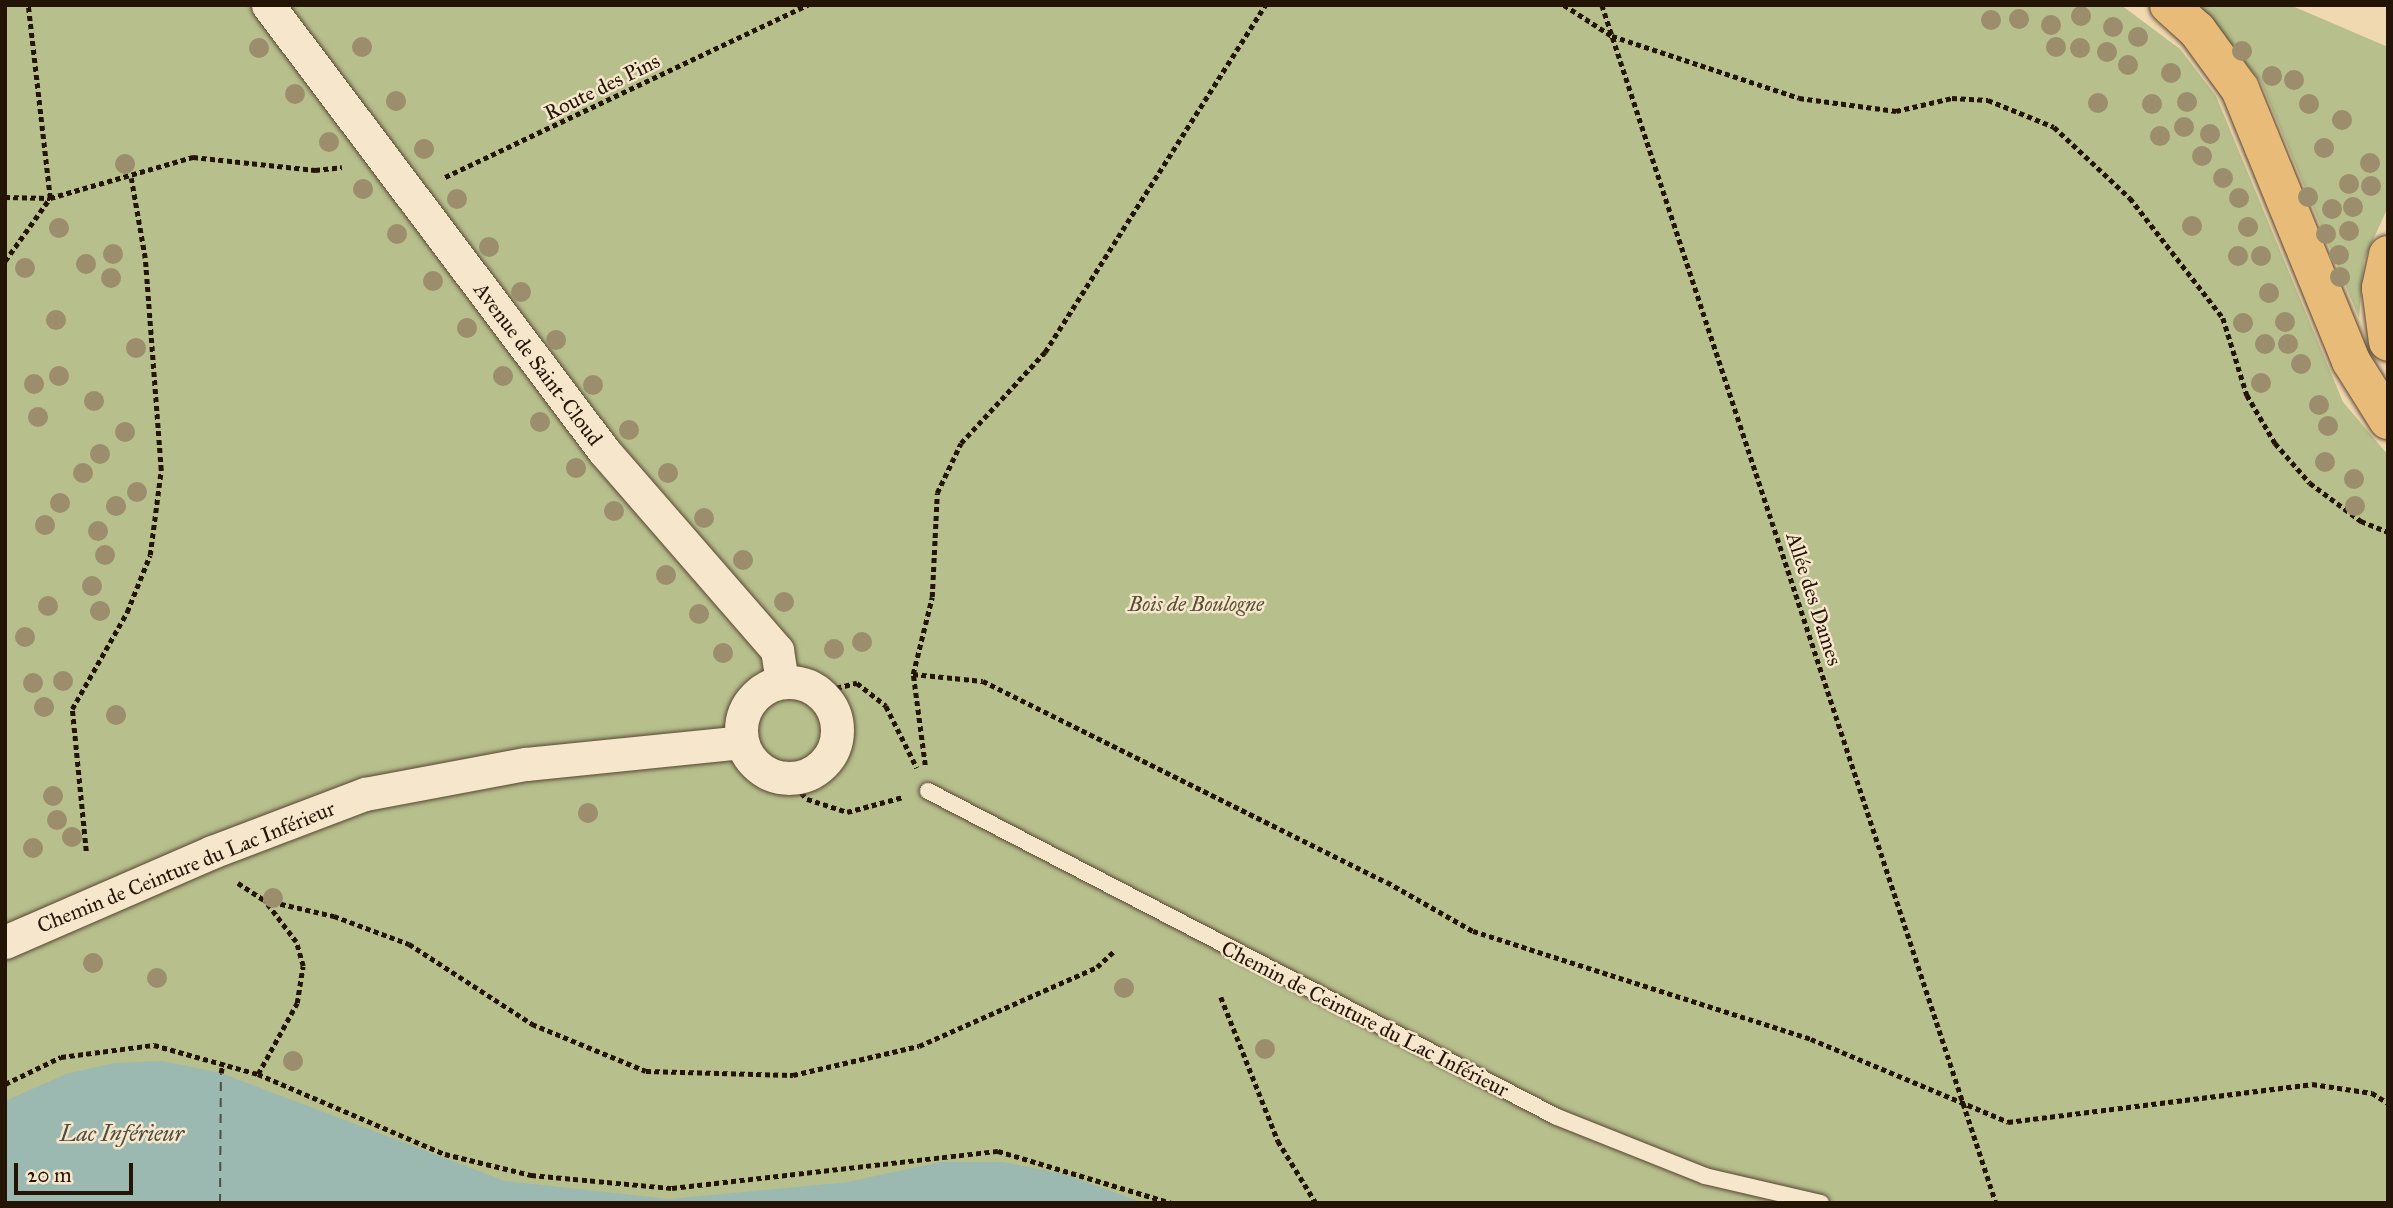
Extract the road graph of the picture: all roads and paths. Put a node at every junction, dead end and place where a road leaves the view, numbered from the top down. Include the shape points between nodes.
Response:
1 (28, 5) edge
2 (268, 5) edge
3 (281, 5) edge
4 (808, 5) edge
5 (1265, 5) edge
6 (1564, 5) edge
7 (1602, 5) edge
8 (2169, 5) edge
9 (1612, 36) junction
10 (296, 39) junction
11 (385, 162) junction
12 (131, 178) junction
13 (409, 194) junction
14 (5, 197) edge
15 (50, 198) junction
16 (2388, 255) edge
17 (5, 261) edge
18 (2388, 342) edge
19 (2388, 419) edge
20 (2388, 531) edge
21 (913, 674) junction
22 (782, 682) junction
23 (820, 692) junction
24 (742, 742) junction
25 (790, 779) junction
26 (928, 790) junction
27 (86, 852) dead end
28 (236, 882) dead end
29 (264, 900) junction
30 (5, 942) edge
31 (1114, 951) dead end
32 (1221, 998) dead end
33 (223, 1062) junction
34 (221, 1073) dead end
35 (258, 1074) junction
36 (5, 1083) edge
37 (2388, 1103) edge
38 (1965, 1109) junction
39 (1171, 1203) edge
40 (1316, 1203) edge
41 (1821, 1203) edge
42 (1996, 1203) edge

1 - 15 path
2 - 10 street, Avenue de Saint-Cloud
3 - 10 street, Avenue de Saint-Cloud
4 - 13 path, Route des Pins
5 - 21 path via 1045,352 961,443 937,493 932,597
6 - 9 path
7 - 9 path, Allée des Dames
8 - 19 highway via 2197,30 2240,89 2351,361
9 - 20 path via 1799,98 1896,111 1952,98 1989,100 2054,127 2130,198 2223,318 2247,394 2275,443 2310,483 2361,521
9 - 38 path, Allée des Dames
10 - 11 street, Avenue de Saint-Cloud
11 - 12 path via 315,170 193,157
11 - 13 street, Avenue de Saint-Cloud
12 - 15 path
12 - 27 path via 145,258 161,470 150,555 127,612 72,709
13 - 22 street, Avenue de Saint-Cloud via 604,451 777,650
14 - 15 path
15 - 17 path
16 - 18 highway via 2381,288
21 - 26 path
21 - 38 path via 983,681 1387,882 1473,931 1811,1039
22 - 23 street
22 - 24 street via 747,707
23 - 25 street via 833,709 838,737 815,772
23 - 26 path via 856,683 886,706
24 - 25 street via 760,770
24 - 30 street, Chemin de Ceinture du Lac Inférieur via 526,764 365,794 212,852
25 - 26 path via 807,799 846,813
26 - 41 lane, Chemin de Ceinture du Lac Inférieur via 1558,1117 1705,1176
28 - 29 path
29 - 31 path via 334,916 409,944 532,1024 646,1071 793,1075 919,1046 1097,967
29 - 35 path via 296,942 303,966 298,1003
32 - 40 path via 1278,1141
33 - 34 path
33 - 35 path
33 - 36 path via 154,1045 61,1057
35 - 39 path via 445,1154 531,1175 672,1188 998,1151
37 - 38 path via 2372,1093 2312,1084 2008,1122
38 - 42 path, Allée des Dames

